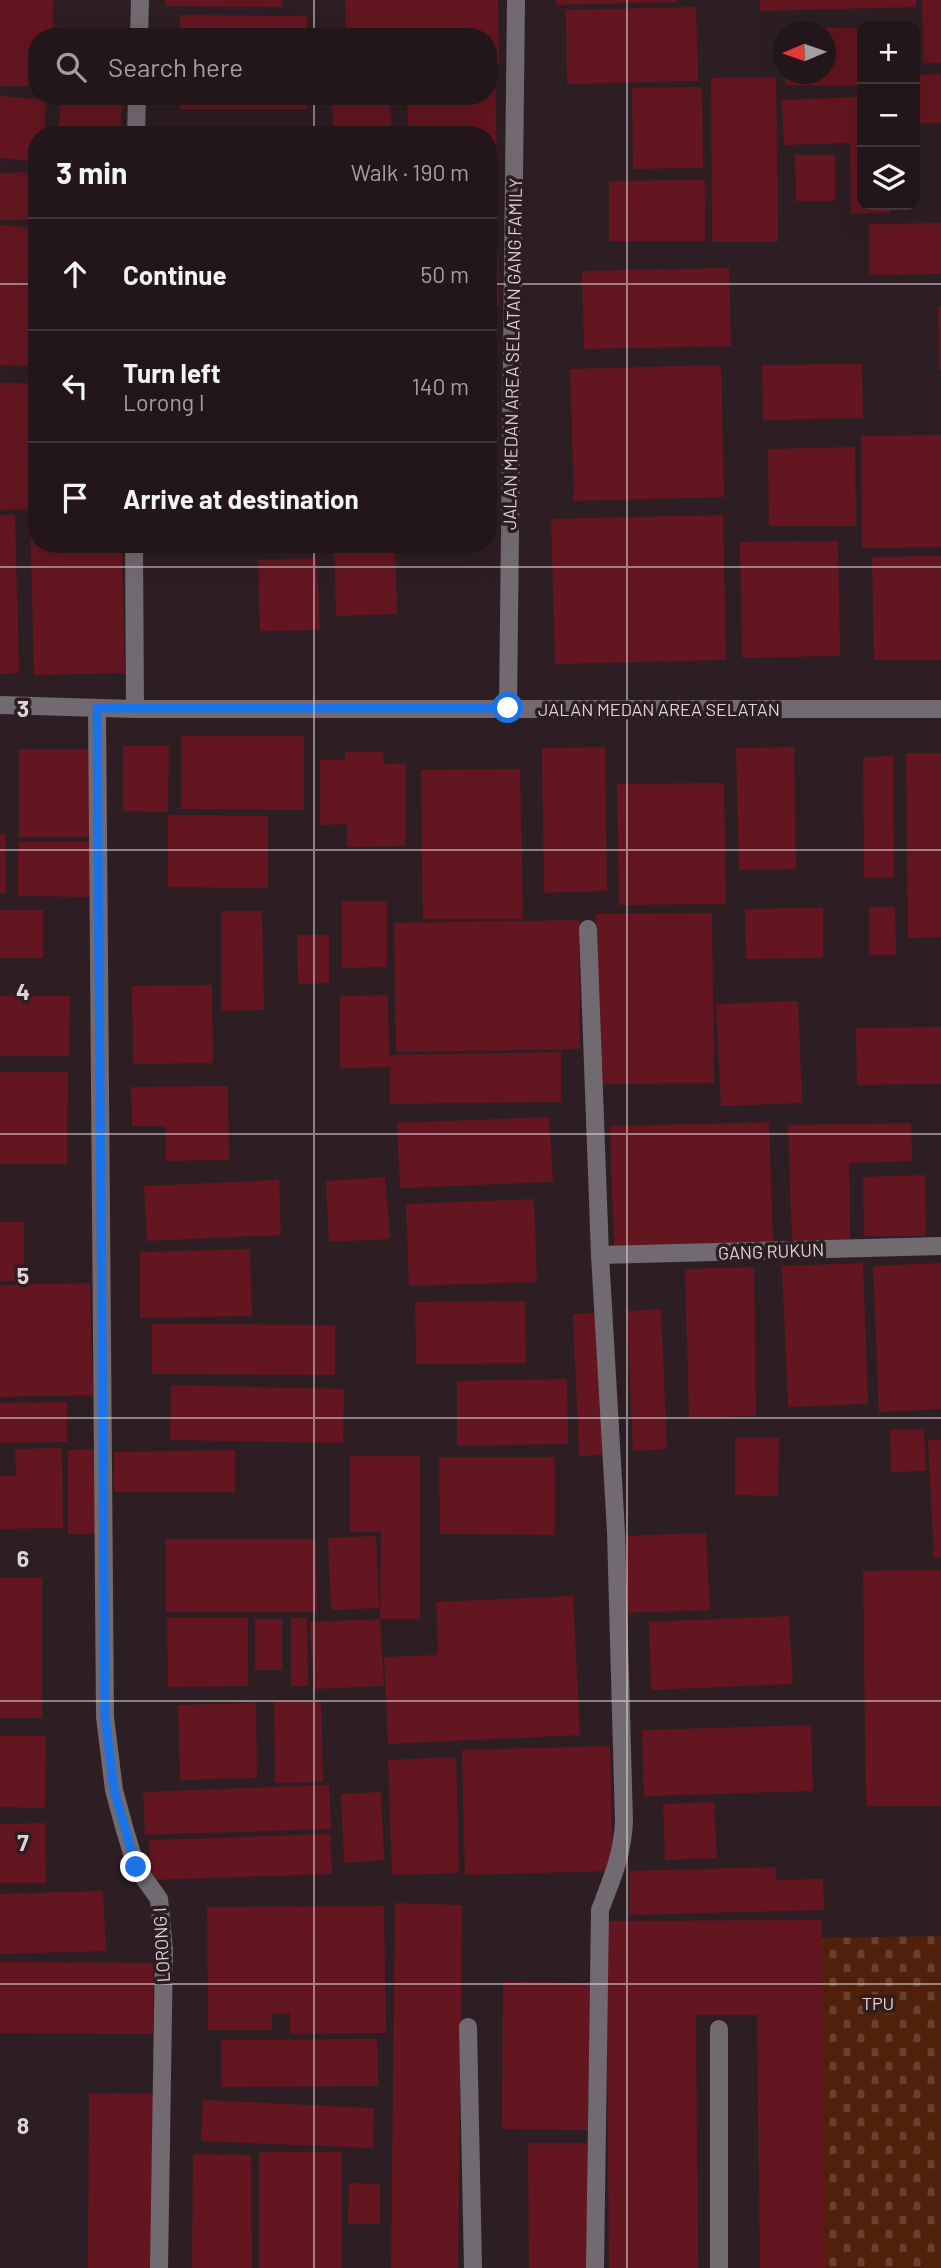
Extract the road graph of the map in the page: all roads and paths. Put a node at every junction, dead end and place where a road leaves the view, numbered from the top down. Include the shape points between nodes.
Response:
1 (140, 0) edge
2 (516, 0) edge
3 (139, 28) edge
4 (137, 105) edge
5 (136, 126) edge
6 (134, 553) edge
7 (0, 705) edge
8 (97, 708) junction
9 (508, 708) junction
10 (135, 709) junction
11 (941, 709) edge
12 (588, 929) dead end
13 (941, 1246) edge
14 (600, 1255) junction
15 (468, 2028) dead end
16 (719, 2029) dead end
17 (159, 2268) edge
18 (473, 2268) edge
19 (595, 2268) edge
20 (719, 2268) edge

1 - 3 street
2 - 9 street, JALAN MEDAN AREA SELATAN GANG FAMILY
4 - 5 street
6 - 10 street
7 - 8 street, JALAN MEDAN AREA SELATAN
8 - 10 street, JALAN MEDAN AREA SELATAN
8 - 17 street, LORONG I via 105,1717 117,1802 136,1867 159,1899 164,1948
9 - 10 street, JALAN MEDAN AREA SELATAN
9 - 11 street, JALAN MEDAN AREA SELATAN
12 - 14 street
13 - 14 street, GANG RUKUN
14 - 19 street via 616,1532 624,1822 617,1868 600,1910
15 - 18 street
16 - 20 street

